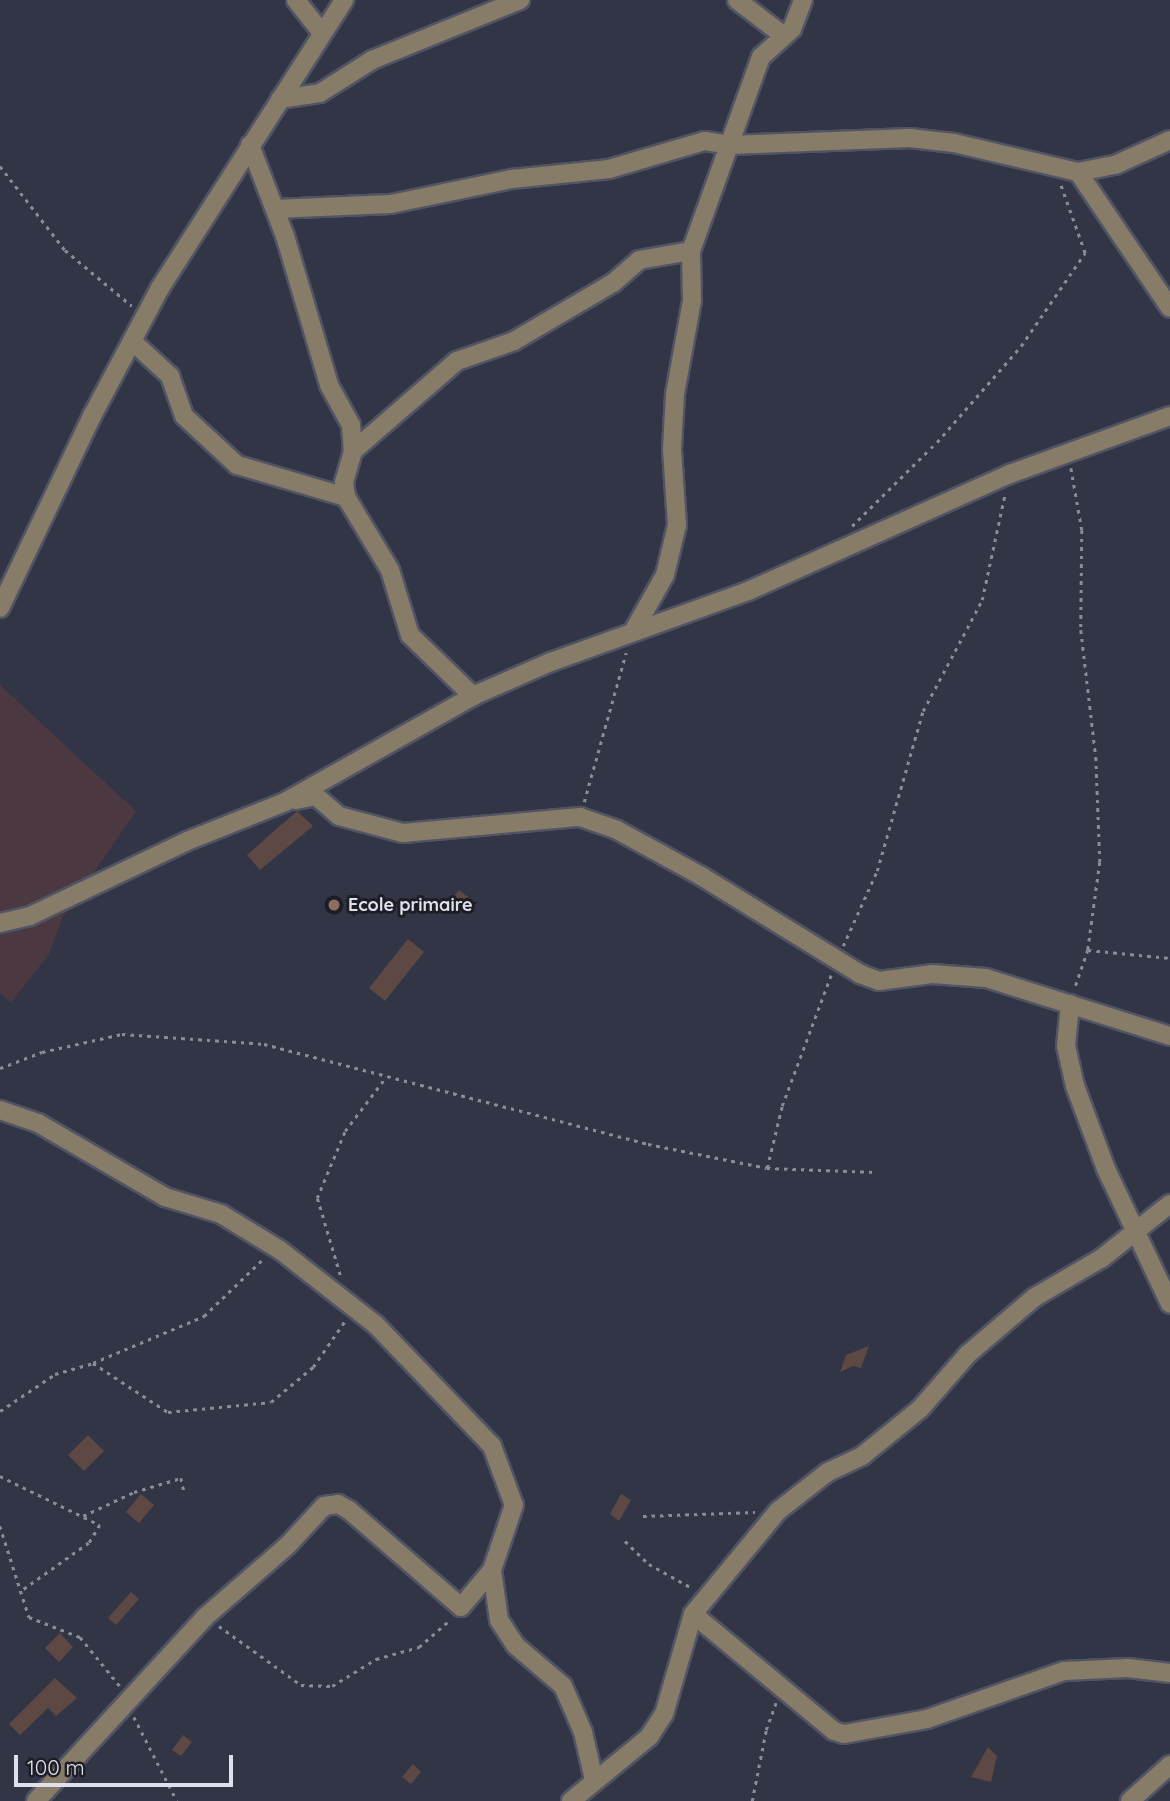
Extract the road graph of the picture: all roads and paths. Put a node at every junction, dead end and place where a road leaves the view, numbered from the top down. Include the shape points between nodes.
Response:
1 (296, 0) edge
2 (344, 0) edge
3 (520, 0) edge
4 (737, 0) edge
5 (803, 0) edge
6 (322, 33) junction
7 (784, 36) junction
8 (280, 99) junction
9 (1170, 140) edge
10 (250, 145) junction
11 (730, 145) junction
12 (0, 166) edge
13 (1055, 170) junction
14 (1078, 172) junction
15 (275, 209) junction
16 (691, 251) junction
17 (1170, 308) edge
18 (144, 317) junction
19 (132, 341) junction
20 (1170, 416) edge
21 (353, 451) junction
22 (1069, 454) junction
23 (1010, 474) junction
24 (346, 497) junction
25 (843, 534) dead end
26 (0, 608) edge
27 (634, 630) junction
28 (473, 696) junction
29 (285, 802) junction
30 (580, 817) junction
31 (0, 923) edge
32 (1088, 950) junction
33 (1170, 958) edge
34 (836, 961) junction
35 (1070, 1004) junction
36 (1170, 1036) edge
37 (0, 1069) edge
38 (386, 1077) junction
39 (0, 1110) edge
40 (767, 1168) junction
41 (875, 1172) dead end
42 (1170, 1204) edge
43 (1139, 1231) junction
44 (280, 1250) junction
45 (343, 1282) dead end
46 (1170, 1304) edge
47 (355, 1308) junction
48 (93, 1363) junction
49 (0, 1411) edge
50 (0, 1476) edge
51 (185, 1495) dead end
52 (778, 1511) junction
53 (83, 1516) junction
54 (643, 1516) dead end
55 (0, 1526) edge
56 (625, 1541) dead end
57 (492, 1570) junction
58 (19, 1592) junction
59 (461, 1607) junction
60 (693, 1614) junction
61 (204, 1618) junction
62 (1170, 1673) edge
63 (783, 1687) junction
64 (126, 1702) junction
65 (1170, 1765) edge
66 (594, 1780) junction
67 (36, 1801) edge
68 (177, 1801) edge
69 (571, 1801) edge
70 (752, 1801) edge
71 (1130, 1801) edge

1 - 6 street
2 - 6 street
3 - 8 street via 372,60 320,93
4 - 7 street
5 - 7 street via 798,19
6 - 8 street
7 - 11 street via 761,57
8 - 10 street
9 - 14 street via 1115,165
10 - 15 street
10 - 18 street via 191,233
11 - 13 street via 910,138 993,150
11 - 15 street via 705,141 609,169 512,179 391,204
11 - 16 street
12 - 18 path via 65,250
13 - 14 street
13 - 25 path via 1085,253 1021,346 937,442
14 - 17 street
15 - 21 street via 319,356 351,425
16 - 21 street via 639,260 613,283 514,341 457,361
16 - 27 street via 692,300 675,394 677,525 665,575
18 - 19 street
19 - 24 street via 170,376 184,416 237,465
19 - 26 street
20 - 22 street
21 - 24 street via 344,482
22 - 23 street
22 - 32 path via 1082,530 1081,630 1096,757 1100,862
23 - 27 street via 748,591
23 - 34 path via 982,600 923,711 877,871
24 - 28 street via 390,570 410,635
27 - 28 street
27 - 30 path
28 - 29 street
29 - 30 street via 316,796 339,816 404,833
29 - 31 street via 187,841 30,916
30 - 34 street via 617,830 701,876
32 - 33 path
32 - 35 path
34 - 35 street via 879,981 932,974 986,978
34 - 40 path via 782,1106
35 - 36 street
35 - 43 street via 1066,1046 1075,1086 1106,1169
37 - 38 path via 41,1052 122,1034 264,1044
38 - 40 path via 648,1144
38 - 45 path via 345,1131 317,1198
39 - 44 street via 38,1124 165,1197 221,1214
40 - 41 path
42 - 43 street
43 - 46 street
43 - 52 street via 1034,1297 968,1354 919,1409 862,1456 828,1472
44 - 47 street
44 - 48 path via 236,1281 204,1316
47 - 48 path via 313,1367 271,1402 168,1412
47 - 57 street via 492,1446 514,1505
48 - 49 path via 54,1374
50 - 53 path
51 - 53 path via 181,1478 134,1492
52 - 54 path
52 - 60 street
53 - 58 path via 100,1525 89,1543
55 - 58 path
56 - 60 path via 649,1564 692,1586
57 - 59 street
57 - 66 street via 499,1620 516,1645 562,1686 583,1732
58 - 64 path via 29,1617 80,1637 119,1684
59 - 61 path via 419,1647 376,1658 332,1686 301,1685
59 - 61 street via 338,1503 324,1506 308,1519 288,1545
60 - 63 street
60 - 66 street via 664,1714 649,1737
61 - 64 street
62 - 63 street via 1128,1668 1064,1671 927,1718 845,1734 834,1731
63 - 70 path via 766,1730
64 - 67 street
64 - 68 path
65 - 71 street
66 - 69 street

